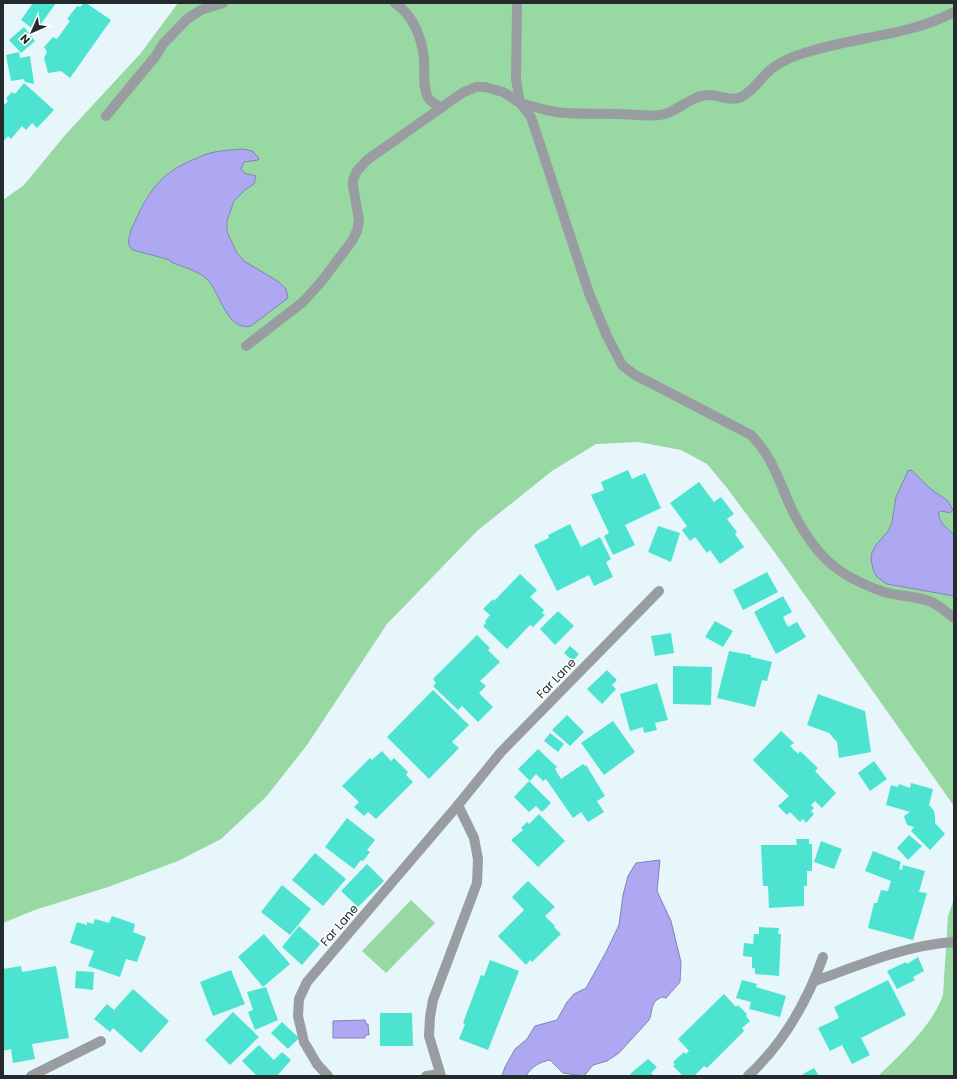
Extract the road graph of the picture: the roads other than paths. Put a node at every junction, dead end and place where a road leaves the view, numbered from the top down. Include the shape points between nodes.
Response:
1 (223, 3) edge
2 (395, 3) edge
3 (517, 3) edge
4 (954, 12) edge
5 (520, 103) junction
6 (441, 108) junction
7 (106, 116) dead end
8 (246, 346) dead end
9 (659, 591) dead end
10 (954, 618) edge
11 (458, 805) junction
12 (954, 942) edge
13 (824, 957) dead end
14 (815, 981) junction
15 (102, 1040) dead end
16 (441, 1075) edge
17 (31, 1076) edge
18 (328, 1076) edge
19 (426, 1076) edge
20 (748, 1076) edge

1 - 7 street via 201,10 187,19 163,44
2 - 6 street via 410,17 418,30 428,99
3 - 5 street via 516,80
4 - 5 street via 919,27 832,45 795,56 767,72 751,91 739,98 728,100 704,96 664,114 556,112
5 - 6 street via 503,92 476,86
5 - 10 street via 531,117 589,293 622,365 647,381 751,434 768,455 805,533 834,567 851,578 884,592 929,601
6 - 8 street via 368,160 357,171 353,186 359,220 352,241 303,302
9 - 11 street, Far Lane via 501,752
11 - 16 street via 474,838 478,859 476,883 433,1000 430,1017 429,1036
11 - 18 street, Far Lane via 307,982 299,999 298,1016 304,1042 317,1064
12 - 14 street via 935,943 911,949
13 - 14 street
14 - 20 street via 778,1045
15 - 17 street
16 - 19 street

